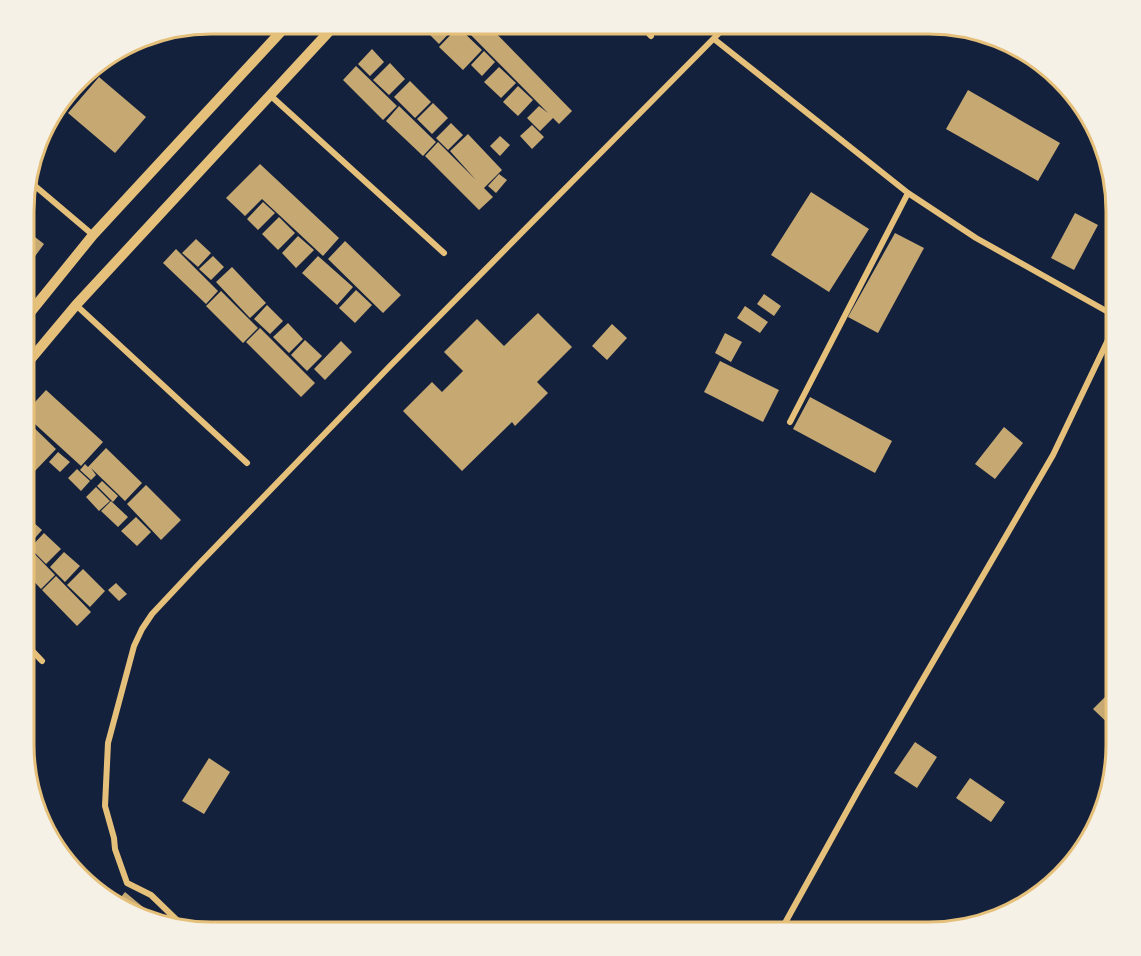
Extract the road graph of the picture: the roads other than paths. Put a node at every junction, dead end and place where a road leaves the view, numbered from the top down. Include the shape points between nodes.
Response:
1 (279, 34) edge
2 (327, 34) edge
3 (718, 35) edge
4 (714, 39) junction
5 (271, 96) junction
6 (36, 187) edge
7 (908, 193) junction
8 (93, 235) junction
9 (444, 254) dead end
10 (76, 305) junction
11 (35, 307) edge
12 (1106, 313) edge
13 (1106, 342) edge
14 (35, 354) edge
15 (790, 422) dead end
16 (247, 463) dead end
17 (35, 654) edge
18 (42, 661) dead end
19 (174, 917) edge
20 (786, 921) edge

1 - 8 street
2 - 5 street
3 - 4 street
4 - 7 street
4 - 19 street via 365,391 142,629 108,743 105,806 127,883 151,895
5 - 9 street
5 - 10 street
6 - 8 street
7 - 12 street via 976,238
7 - 15 street
8 - 11 street
10 - 14 street
10 - 16 street
13 - 20 street via 1053,455
17 - 18 street

